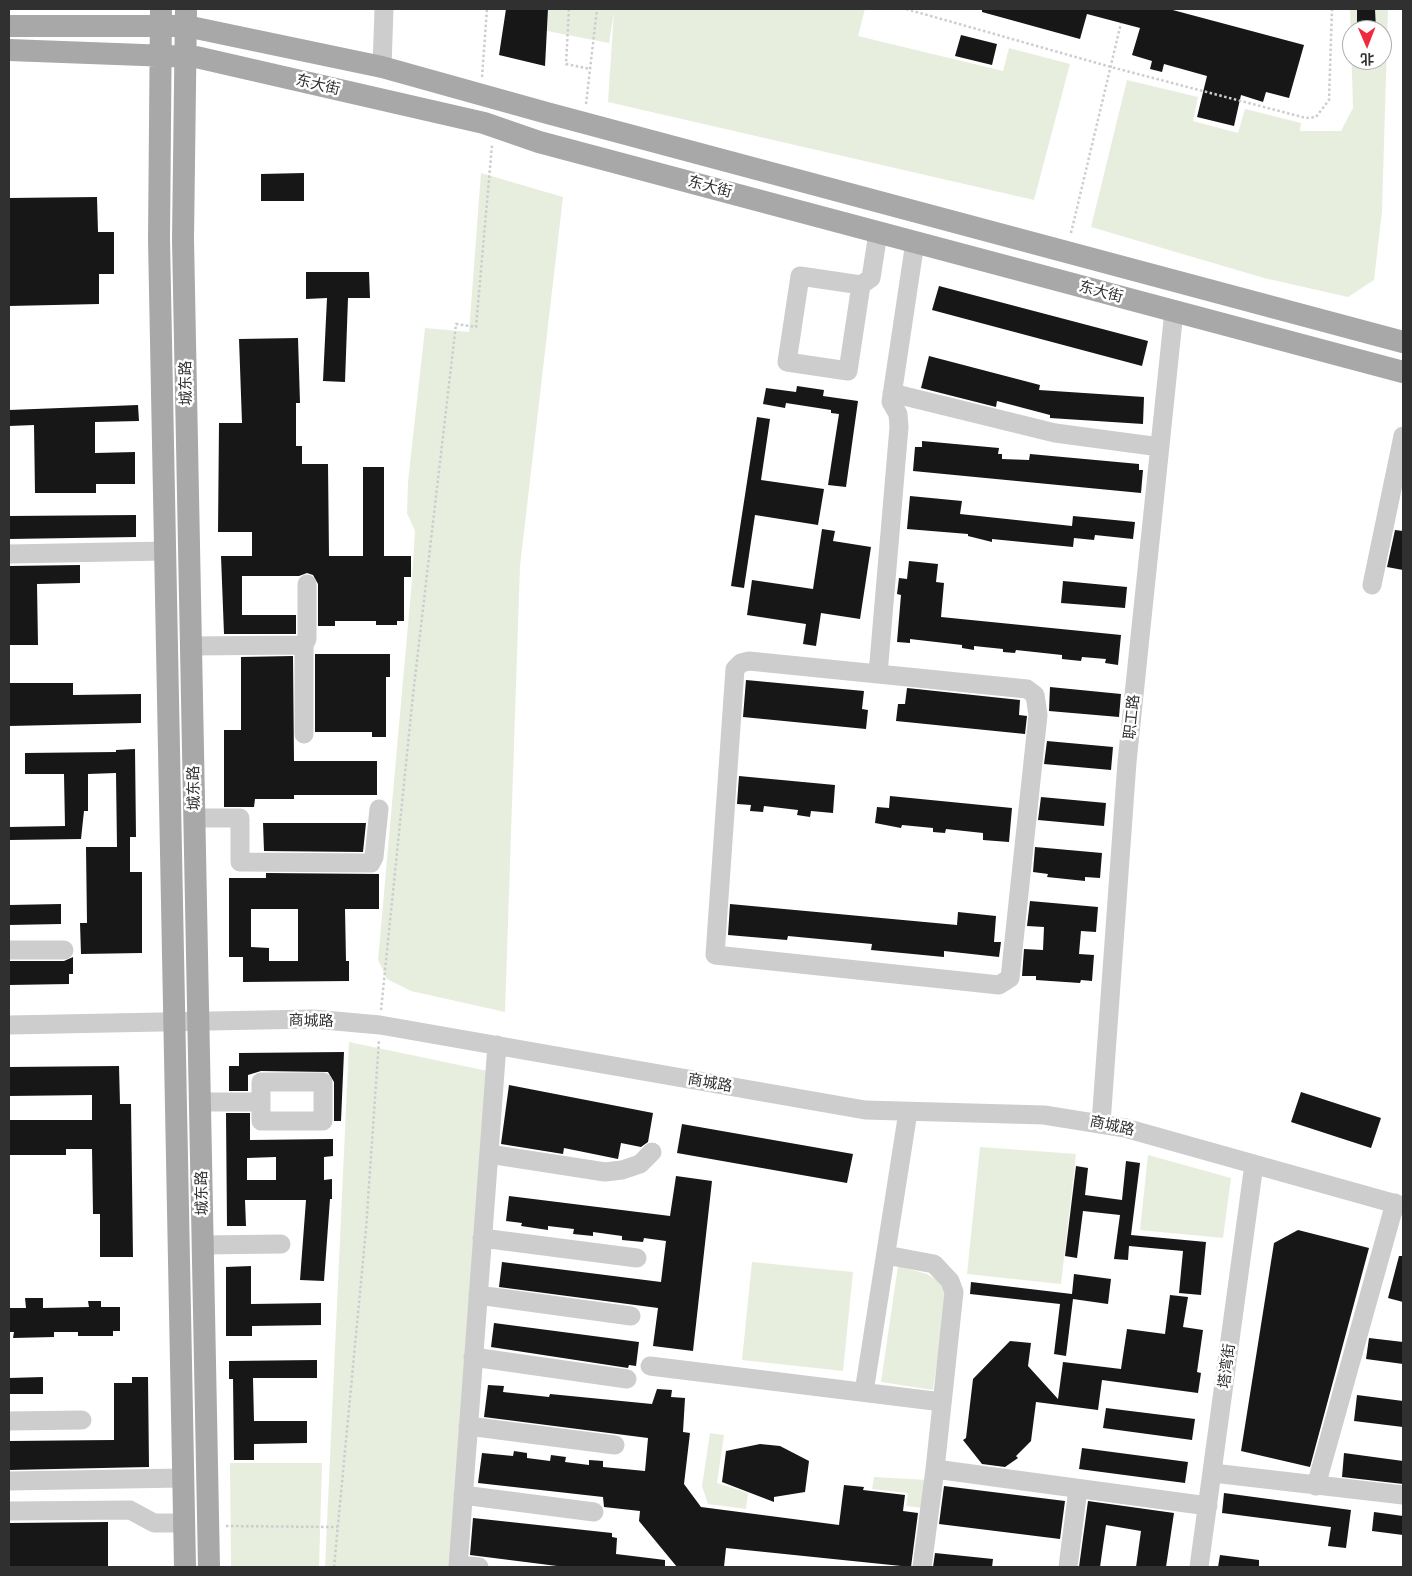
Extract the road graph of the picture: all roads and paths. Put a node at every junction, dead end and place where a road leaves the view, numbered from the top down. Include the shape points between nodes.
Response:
1 (384, 9) edge
2 (487, 9) edge
3 (569, 9) edge
4 (597, 9) edge
5 (906, 9) edge
6 (1332, 9) edge
7 (161, 17) edge
8 (186, 17) edge
9 (1121, 23) dead end
10 (9, 26) edge
11 (9, 50) edge
12 (160, 55) junction
13 (187, 57) junction
14 (382, 67) junction
15 (1110, 67) junction
16 (590, 69) junction
17 (481, 95) junction
18 (584, 123) junction
19 (494, 126) junction
20 (878, 232) junction
21 (915, 242) junction
22 (1067, 252) junction
23 (861, 285) junction
24 (1174, 311) junction
25 (1403, 342) edge
26 (1403, 372) edge
27 (892, 393) junction
28 (1403, 436) edge
29 (1160, 447) junction
30 (165, 551) junction
31 (9, 554) edge
32 (307, 584) dead end
33 (1372, 585) dead end
34 (304, 645) junction
35 (191, 646) junction
36 (878, 674) junction
37 (304, 734) dead end
38 (379, 809) dead end
39 (194, 818) junction
40 (9, 950) edge
41 (64, 950) dead end
42 (174, 1022) junction
43 (198, 1022) junction
44 (380, 1025) junction
45 (9, 1026) edge
46 (497, 1046) junction
47 (200, 1102) junction
48 (261, 1102) dead end
49 (908, 1112) junction
50 (1101, 1123) junction
51 (652, 1152) dead end
52 (489, 1154) junction
53 (1254, 1164) junction
54 (1399, 1205) edge
55 (482, 1238) junction
56 (281, 1244) dead end
57 (203, 1245) junction
58 (886, 1256) junction
59 (637, 1258) dead end
60 (478, 1295) junction
61 (631, 1316) dead end
62 (473, 1357) junction
63 (650, 1366) dead end
64 (627, 1379) dead end
65 (864, 1392) junction
66 (942, 1402) junction
67 (82, 1420) dead end
68 (9, 1421) edge
69 (468, 1426) junction
70 (615, 1445) dead end
71 (935, 1469) junction
72 (1213, 1473) junction
73 (183, 1478) junction
74 (9, 1480) edge
75 (1316, 1486) junction
76 (1078, 1489) junction
77 (463, 1495) junction
78 (1403, 1495) edge
79 (1208, 1506) junction
80 (9, 1511) edge
81 (594, 1512) dead end
82 (184, 1523) junction
83 (208, 1526) junction
84 (337, 1527) junction
85 (458, 1566) edge
86 (184, 1567) edge
87 (209, 1567) edge
88 (334, 1567) edge
89 (479, 1567) edge
90 (922, 1567) edge
91 (1068, 1567) edge
92 (1199, 1567) edge

1 - 14 street
2 - 17 path
3 - 16 path via 566,64
4 - 16 path
5 - 15 path
6 - 15 path via 1329,100 1316,116 1306,118
7 - 8 main road, 东大街
7 - 10 main road, 东大街
7 - 12 main road, 城东路
8 - 13 main road, 城东路
8 - 14 main road, 东大街
9 - 15 path
11 - 12 main road, 东大街
12 - 13 main road, 东大街
12 - 30 main road, 城东路 via 159,239
13 - 19 main road, 东大街
13 - 35 main road, 城东路 via 183,239
14 - 17 main road, 东大街
15 - 22 path
16 - 18 path
17 - 18 main road, 东大街
18 - 22 main road, 东大街
19 - 20 main road, 东大街 via 539,142
19 - 44 path via 476,327 456,324 413,695
20 - 21 main road, 东大街
20 - 23 street via 871,278
21 - 24 main road, 东大街
21 - 27 street
22 - 25 main road, 东大街
23 - 23 street via 848,371 787,362 800,276
24 - 26 main road, 东大街
24 - 29 street, 职工路
27 - 29 street via 1056,433
27 - 36 street via 890,402 898,414 899,428
28 - 33 street
29 - 50 street, 职工路 via 1127,762
30 - 31 street
30 - 42 main road, 城东路
32 - 34 street via 307,639
34 - 35 street
34 - 37 street
35 - 39 main road, 城东路
36 - 36 street via 749,661 740,663 735,669 715,954 999,985 1010,978 1038,715 1035,695 1028,689
38 - 39 street via 371,863 240,862 240,818
39 - 43 main road, 城东路
40 - 41 street
42 - 43 street, 商城路
42 - 45 street, 商城路
42 - 73 main road, 城东路
43 - 44 street, 商城路 via 313,1019
43 - 47 main road, 城东路
44 - 46 street, 商城路
44 - 84 path via 366,1229
46 - 49 street, 商城路 via 865,1110
46 - 52 street
47 - 48 street
47 - 57 main road, 城东路
49 - 50 street, 商城路 via 1044,1115
49 - 58 street
50 - 53 street, 商城路
51 - 52 street via 640,1164 605,1172
52 - 55 street
53 - 54 street, 商城路
53 - 72 street, 塔湾街
54 - 75 street
55 - 59 street
55 - 60 street
56 - 57 street
57 - 83 main road, 城东路
58 - 65 street
58 - 66 street via 934,1264 950,1281 954,1292
60 - 61 street
60 - 62 street
62 - 64 street
62 - 69 street
63 - 65 street
65 - 66 street
66 - 71 street
67 - 68 street
69 - 70 street
69 - 77 street
71 - 76 street
71 - 90 street
72 - 75 street
72 - 79 street, 塔湾街
73 - 74 street
73 - 82 main road, 城东路
75 - 78 street
76 - 79 street
76 - 91 street
77 - 81 street
77 - 85 street
79 - 92 street, 塔湾街
80 - 82 street via 130,1510 154,1523
82 - 86 main road, 城东路
83 - 84 path
83 - 87 main road, 城东路
84 - 88 path
85 - 89 street

